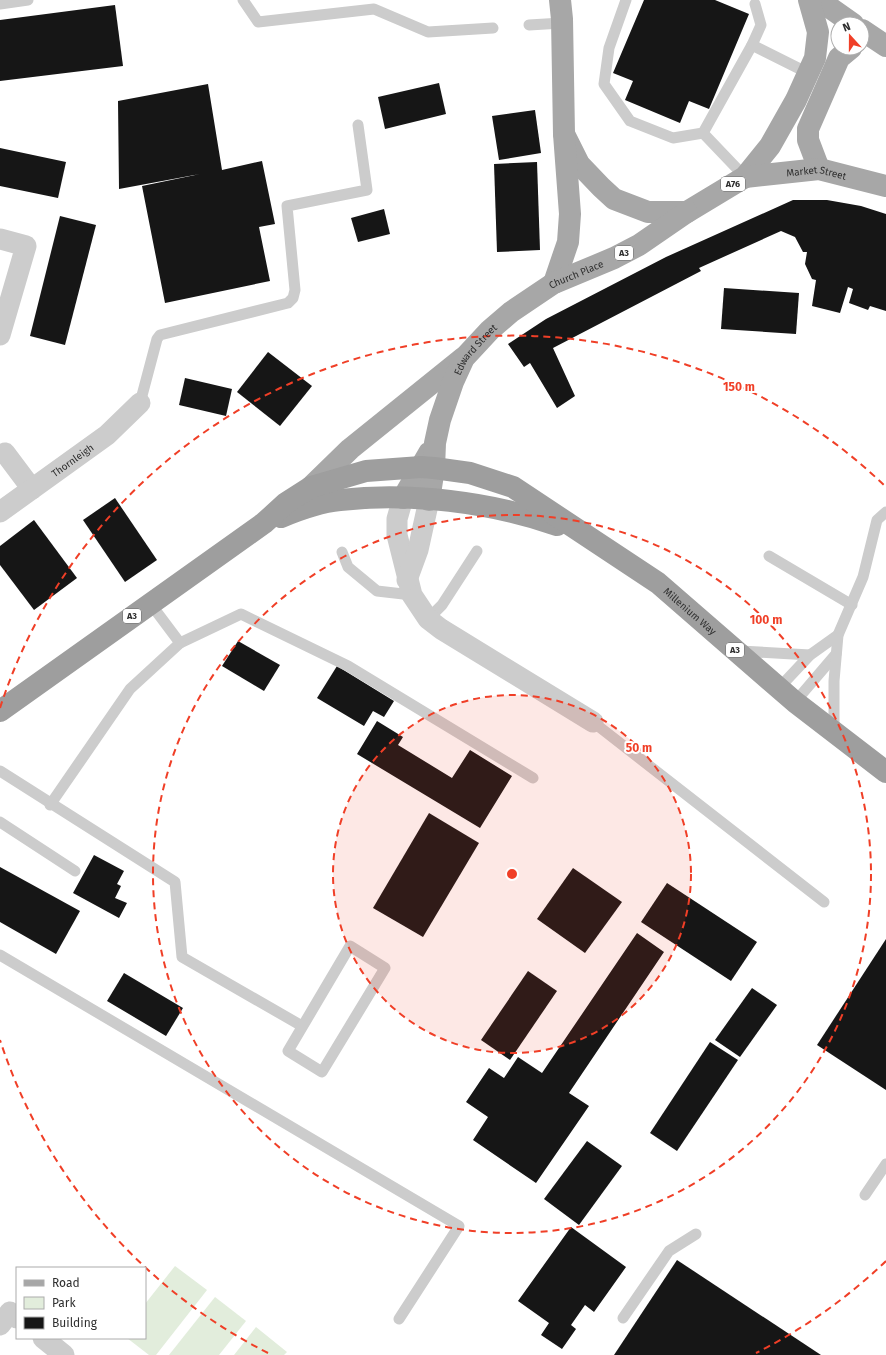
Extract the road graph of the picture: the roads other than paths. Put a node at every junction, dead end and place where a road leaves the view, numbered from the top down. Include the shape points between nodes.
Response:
1 (28, 0) edge
2 (244, 0) edge
3 (626, 0) edge
4 (809, 0) edge
5 (819, 0) edge
6 (0, 4) edge
7 (755, 4) dead end
8 (563, 11) edge
9 (842, 16) edge
10 (529, 25) dead end
11 (492, 28) dead end
12 (752, 45) junction
13 (841, 56) edge
14 (808, 73) junction
15 (358, 125) dead end
16 (703, 133) junction
17 (564, 134) junction
18 (819, 169) junction
19 (745, 177) junction
20 (886, 186) edge
21 (687, 212) junction
22 (0, 239) edge
23 (554, 283) junction
24 (0, 335) edge
25 (464, 358) junction
26 (140, 403) joint
27 (5, 453) dead end
28 (428, 467) junction
29 (311, 488) junction
30 (32, 489) junction
31 (403, 498) junction
32 (429, 500) junction
33 (0, 512) edge
34 (886, 512) edge
35 (264, 523) junction
36 (581, 534) junction
37 (342, 552) dead end
38 (477, 552) dead end
39 (769, 556) dead end
40 (410, 588) junction
41 (150, 603) junction
42 (852, 605) junction
43 (428, 619) junction
44 (838, 635) junction
45 (180, 643) junction
46 (736, 651) junction
47 (836, 654) junction
48 (810, 655) junction
49 (787, 695) junction
50 (0, 711) edge
51 (593, 722) joint
52 (834, 734) junction
53 (0, 771) edge
54 (886, 772) edge
55 (533, 778) dead end
56 (50, 805) junction
57 (0, 822) edge
58 (75, 871) dead end
59 (824, 902) dead end
60 (0, 955) edge
61 (302, 1026) junction
62 (886, 1164) edge
63 (865, 1194) dead end
64 (696, 1234) dead end
65 (16, 1317) edge
66 (623, 1318) dead end
67 (399, 1319) dead end
68 (0, 1325) edge
69 (43, 1339) edge
70 (64, 1355) edge

1 - 6 lane
2 - 11 lane via 258,22 374,9 428,32
3 - 16 lane via 609,48 604,84 630,121 673,138
4 - 14 main road, Church Place / A76 via 818,32 815,58
5 - 9 main road
7 - 12 lane via 761,25
8 - 10 lane
8 - 17 main road, Church Place
12 - 14 lane
12 - 16 lane
13 - 18 main road via 808,129 808,140
14 - 19 main road, Church Place / A76 via 770,146
15 - 26 lane via 367,190 287,206 295,290 293,298 288,303 160,335
16 - 19 lane
17 - 21 main road, Church Place via 579,164 614,199 648,212
17 - 23 main road, Church Place via 570,214 568,242
18 - 19 main road, Market Street / A76
18 - 20 main road, Market Street / A76
19 - 21 main road, Church Place / A76
21 - 23 main road, Church Place / A3 via 639,245
22 - 24 street via 26,246
23 - 25 main road, Edward Street / A3 via 495,325
25 - 28 main road, Edward Street / A3 via 449,395
25 - 29 main road via 350,449
26 - 30 street, Thornleigh via 107,435
27 - 30 street
28 - 29 highway, A3 via 366,471
28 - 31 main road, Edward Street / A3
28 - 32 main road, Edward Street / A3
28 - 36 highway, Millenium Way / A3 via 470,473 513,487
29 - 35 highway, A3 via 286,503
30 - 33 street, Thornleigh
31 - 32 highway, A3
31 - 35 highway, A3 via 339,500 298,510
31 - 40 street via 397,519 397,535
32 - 36 highway, Millenium Way / A3 via 497,508 528,515
32 - 40 street
34 - 42 lane via 877,520 863,577
35 - 41 highway, A3
36 - 46 highway, Millenium Way / A3 via 658,583
37 - 40 lane via 348,567 377,591
38 - 43 lane via 442,605
39 - 42 lane
40 - 43 street
41 - 45 lane
41 - 50 highway, A3
42 - 44 lane
43 - 51 street
44 - 47 lane
44 - 48 lane
45 - 55 lane via 241,614 348,666
45 - 56 lane via 130,689
46 - 48 lane
46 - 49 highway, Millenium Way / A3
47 - 49 lane
47 - 52 lane
48 - 49 lane
49 - 52 highway, Millenium Way / A3
51 - 59 lane
52 - 54 highway, Millenium Way / A3
53 - 56 lane
56 - 61 lane via 175,882 182,957
57 - 58 lane
60 - 67 lane via 459,1226
61 - 61 lane via 288,1051 322,1072 385,968 350,946
62 - 63 lane
64 - 66 lane via 669,1251
65 - 68 street via 10,1312
69 - 70 street

